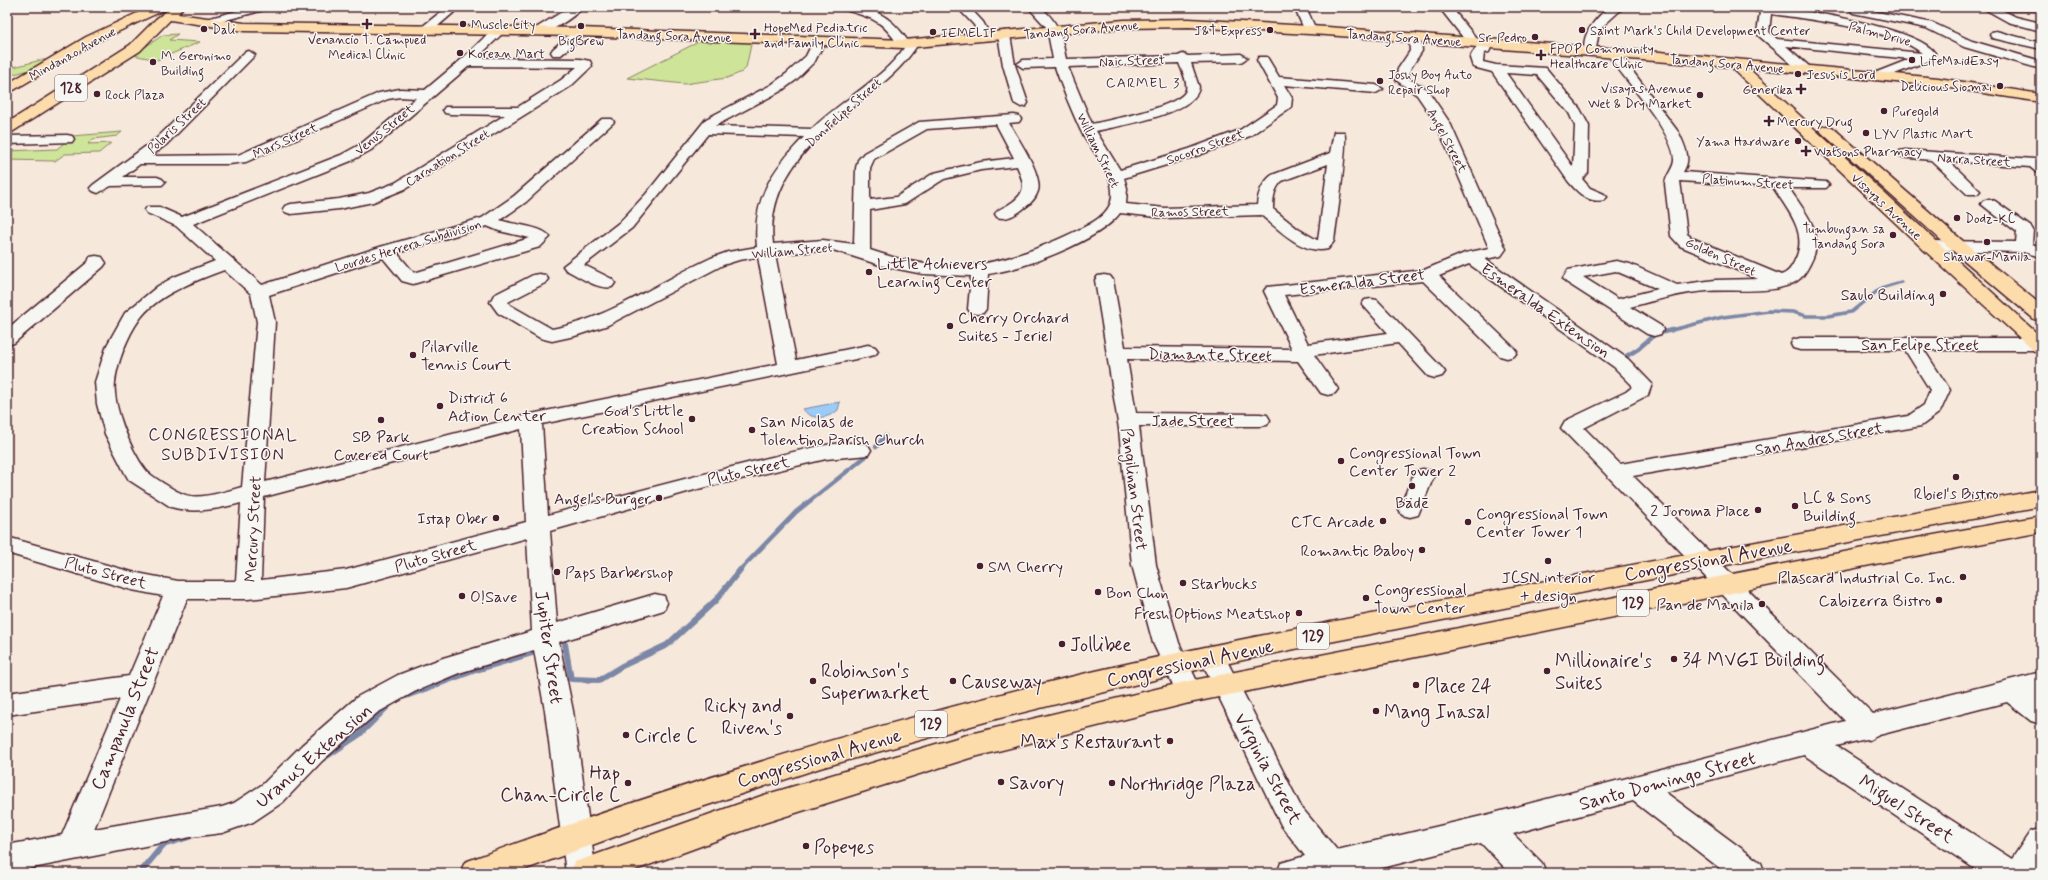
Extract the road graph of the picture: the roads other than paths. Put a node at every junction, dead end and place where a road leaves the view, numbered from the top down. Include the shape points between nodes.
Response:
1 (180, 7) edge
2 (264, 7) edge
3 (454, 7) edge
4 (577, 7) edge
5 (846, 7) edge
6 (884, 7) edge
7 (963, 7) edge
8 (1034, 7) edge
9 (1300, 7) edge
10 (1445, 7) edge
11 (1750, 7) edge
12 (1987, 7) edge
13 (2009, 7) edge
14 (2041, 7) edge
15 (131, 8) dead end
16 (1613, 8) edge
17 (1766, 10) junction
18 (1848, 10) dead end
19 (159, 12) edge
20 (869, 14) junction
21 (1810, 18) junction
22 (207, 22) junction
23 (1853, 25) junction
24 (2041, 27) edge
25 (427, 29) junction
26 (499, 30) junction
27 (1054, 30) junction
28 (1310, 30) junction
29 (540, 31) junction
30 (580, 32) junction
31 (1996, 35) dead end
32 (1004, 36) junction
33 (984, 37) junction
34 (1415, 38) junction
35 (1860, 38) junction
36 (819, 41) junction
37 (1773, 42) junction
38 (908, 44) junction
39 (1479, 45) junction
40 (2040, 45) edge
41 (1591, 51) junction
42 (1867, 51) junction
43 (557, 52) dead end
44 (1612, 52) junction
45 (1925, 52) junction
46 (248, 55) dead end
47 (1183, 58) junction
48 (1241, 58) dead end
49 (2014, 58) junction
50 (1263, 60) dead end
51 (466, 62) junction
52 (1060, 63) junction
53 (1023, 64) dead end
54 (1736, 64) junction
55 (2041, 65) edge
56 (1759, 66) junction
57 (1496, 69) junction
58 (1806, 70) junction
59 (1883, 76) junction
60 (1274, 80) junction
61 (1376, 89) dead end
62 (7, 90) edge
63 (426, 94) junction
64 (2041, 98) edge
65 (1022, 103) dead end
66 (450, 110) dead end
67 (521, 111) junction
68 (607, 122) dead end
69 (7, 129) edge
70 (1088, 129) junction
71 (704, 130) junction
72 (815, 133) junction
73 (1339, 135) dead end
74 (67, 139) dead end
75 (7, 140) edge
76 (1820, 143) junction
77 (1843, 144) junction
78 (1905, 154) dead end
79 (1337, 155) junction
80 (1935, 156) junction
81 (138, 160) junction
82 (1021, 161) junction
83 (2041, 169) edge
84 (1115, 176) junction
85 (1674, 176) junction
86 (1573, 178) junction
87 (157, 182) dead end
88 (1778, 182) junction
89 (1821, 185) dead end
90 (1972, 191) dead end
91 (1599, 197) dead end
92 (1990, 204) dead end
93 (862, 206) junction
94 (1116, 208) junction
95 (291, 209) dead end
96 (153, 210) dead end
97 (1265, 210) junction
98 (1003, 214) dead end
99 (488, 221) junction
100 (182, 223) junction
101 (1930, 246) junction
102 (1958, 246) junction
103 (2024, 247) junction
104 (386, 251) junction
105 (766, 251) junction
106 (1495, 252) joint
107 (2041, 252) edge
108 (862, 254) junction
109 (1470, 257) junction
110 (96, 261) dead end
111 (226, 263) junction
112 (980, 271) junction
113 (1426, 274) junction
114 (539, 279) dead end
115 (1104, 280) dead end
116 (1779, 281) junction
117 (606, 283) dead end
118 (1676, 291) junction
119 (258, 292) junction
120 (1371, 304) dead end
121 (1616, 305) junction
122 (977, 309) dead end
123 (2041, 314) edge
124 (1654, 330) dead end
125 (1402, 337) junction
126 (7, 339) edge
127 (1800, 344) dead end
128 (1910, 344) junction
129 (2040, 345) edge
130 (868, 351) dead end
131 (1507, 352) dead end
132 (1116, 353) junction
133 (1303, 353) junction
134 (788, 367) junction
135 (1435, 372) dead end
136 (1328, 389) dead end
137 (1126, 419) junction
138 (531, 420) junction
139 (1260, 420) dead end
140 (860, 450) dead end
141 (1622, 471) junction
142 (1422, 476) dead end
143 (253, 492) junction
144 (2041, 498) edge
145 (1410, 509) dead end
146 (2041, 524) edge
147 (537, 526) junction
148 (7, 545) edge
149 (1704, 560) junction
150 (1728, 584) junction
151 (178, 590) junction
152 (248, 590) junction
153 (655, 603) dead end
154 (545, 638) junction
155 (1212, 656) junction
156 (1174, 664) junction
157 (2041, 683) edge
158 (1226, 684) junction
159 (138, 686) junction
160 (2010, 690) junction
161 (1188, 692) junction
162 (7, 704) edge
163 (2041, 713) edge
164 (1869, 728) junction
165 (1807, 742) junction
166 (1637, 788) junction
167 (1486, 828) junction
168 (576, 834) junction
169 (2041, 842) edge
170 (72, 847) junction
171 (7, 859) edge
172 (1333, 868) edge
173 (476, 873) edge
174 (581, 873) edge
175 (586, 873) edge
176 (1292, 873) edge
177 (1531, 873) edge
178 (1750, 873) edge
179 (2007, 873) edge
180 (2021, 873) edge

1 - 19 main road, Mindanao Avenue / 128
2 - 22 street
3 - 25 street
4 - 29 street
5 - 20 street
6 - 20 street
7 - 33 street via 980,24
8 - 27 street
9 - 28 street
10 - 39 street
11 - 17 street, Palm Drive
12 - 24 street via 2012,20
13 - 14 street
15 - 19 main road, Tandang Sora Avenue
16 - 41 street via 1592,34
17 - 21 street, Palm Drive
17 - 37 street via 1762,30
18 - 49 street via 1929,25 1968,44
19 - 22 main road, Tandang Sora Avenue
19 - 62 main road, Mindanao Avenue / 128 via 90,40
19 - 69 main road, Mindanao Avenue / 128 via 134,48
20 - 38 street via 887,22
21 - 23 street, Palm Drive
21 - 35 street via 1812,32
22 - 25 main road, Tandang Sora Avenue via 244,27
23 - 35 street
23 - 45 street, Palm Drive via 1892,34
25 - 26 main road, Tandang Sora Avenue
26 - 29 main road, Tandang Sora Avenue
26 - 51 street, Venus Street
27 - 28 main road, Tandang Sora Avenue via 1163,23
27 - 32 main road, Tandang Sora Avenue
27 - 52 street, William Street
28 - 34 main road, Tandang Sora Avenue
29 - 30 main road, Tandang Sora Avenue
30 - 36 main road, Tandang Sora Avenue
30 - 43 street
31 - 40 street
32 - 33 main road, Tandang Sora Avenue
32 - 65 street
33 - 38 main road, Tandang Sora Avenue
34 - 39 main road, Tandang Sora Avenue
34 - 106 street, Angel Street via 1416,51 1404,69 1402,80 1422,92 1443,123 1498,248
35 - 45 street
36 - 38 main road, Tandang Sora Avenue
36 - 71 street via 811,58 791,77 759,98 720,115
37 - 42 street
37 - 58 street
38 - 72 street, Don Felipe Street via 902,59
39 - 41 main road, Tandang Sora Avenue
39 - 57 street via 1477,64
40 - 49 street
41 - 44 main road, Tandang Sora Avenue
42 - 45 street
42 - 59 street
44 - 54 main road, Tandang Sora Avenue
44 - 85 street, Golden Street via 1668,127 1682,159
45 - 59 street, Palm Drive
46 - 81 street, Polaris Street via 162,141
47 - 48 street, Naic Street
47 - 52 street, Naic Street
47 - 70 street via 1192,82 1192,91 1187,98 1162,111
49 - 55 street
50 - 60 street, Socorro Street
51 - 63 street, Venus Street
51 - 67 street, Carnation Street via 586,64 566,83
52 - 53 street, Naic Street
52 - 70 street, William Street
54 - 56 main road, Tandang Sora Avenue
54 - 76 main road, Visayas Avenue
56 - 58 main road, Tandang Sora Avenue
56 - 77 main road, Visayas Avenue
57 - 86 street
57 - 86 street via 1541,71 1575,112 1582,126 1580,173
58 - 59 main road, Tandang Sora Avenue
59 - 64 main road, Tandang Sora Avenue via 1985,88
60 - 61 street
60 - 84 street, Socorro Street via 1285,98 1284,106 1245,133 1194,152
63 - 81 street, Mars Street via 384,96 241,158
63 - 100 street, Venus Street via 366,147 351,155
66 - 67 street
67 - 95 street, Carnation Street via 387,192 339,204
68 - 99 street, Lourdes Herrera Subdivision via 520,199
70 - 84 street, William Street
71 - 72 street
71 - 117 street via 652,197 626,225 572,266
72 - 105 street, Don Felipe Street via 789,162 769,198 765,211
73 - 79 street
74 - 75 street
76 - 77 main road
76 - 101 main road, Visayas Avenue
77 - 102 main road, Visayas Avenue
78 - 80 street, Narra Street
79 - 97 street via 1271,182 1265,197
79 - 97 street via 1325,244 1318,246 1305,241
80 - 83 street, Narra Street via 2034,162
80 - 90 street
81 - 87 street, Polaris Street via 102,185
82 - 93 street via 981,166 939,176 908,198
82 - 93 street via 1007,119 924,125 874,152 865,160
82 - 98 street via 1030,180 1030,191 1018,205
84 - 94 street, William Street via 1120,193
85 - 88 street, Platinum Street
85 - 116 street, Golden Street via 1679,236 1686,242
86 - 91 street via 1585,192
88 - 89 street, Platinum Street
88 - 116 street via 1810,239 1810,246 1798,272
92 - 103 street via 2025,230
93 - 108 street
94 - 97 street, Ramos Street via 1165,213
94 - 112 street, William Street via 1099,224 1063,244 1011,264
96 - 100 street
99 - 104 street, Lourdes Herrera Subdivision
99 - 104 street via 542,237 534,243 413,279 408,277
100 - 111 street
101 - 102 street
101 - 129 main road, Visayas Avenue
102 - 103 street
102 - 123 main road, Visayas Avenue
103 - 107 street
104 - 119 street, Lourdes Herrera Subdivision
105 - 108 street, William Street via 835,245
105 - 114 street, William Street via 740,254 705,267 644,301 601,321 552,335 504,309 498,302
105 - 134 street, Don Felipe Street
106 - 109 street, Esmeralda Street
108 - 112 street, William Street via 932,270
109 - 113 street, Esmeralda Street
109 - 141 street, Esmeralda Extension via 1622,363 1642,384 1641,391 1571,428
110 - 126 street via 97,263
111 - 119 street
111 - 143 street via 164,290 131,317 116,345 105,382 107,404 115,434 137,475 179,502 215,502
112 - 122 street
113 - 131 street
113 - 133 street, Esmeralda Street via 1273,291
115 - 132 street, Pangilinan Street
116 - 118 street via 1705,286
118 - 121 street
118 - 121 street via 1616,266 1574,274 1572,278
119 - 143 street, Mercury Street via 266,322
120 - 125 street
121 - 124 street
125 - 133 street, Diamante Street
125 - 135 street
127 - 128 street, San Felipe Street
128 - 129 street, San Felipe Street
128 - 141 street, San Andres Street via 1940,390 1933,408 1914,421
130 - 134 street
132 - 133 street, Diamante Street
132 - 137 street, Pangilinan Street
133 - 136 street
134 - 138 street
137 - 139 street, Jade Street
137 - 156 street, Pangilinan Street via 1144,565
138 - 143 street
138 - 147 street, Jupiter Street
140 - 147 street, Pluto Street via 826,452 703,481
141 - 149 street
142 - 145 street
143 - 152 street, Mercury Street
144 - 149 main road, Congressional Avenue / 129
146 - 150 main road, Congressional Avenue / 129
147 - 152 street, Pluto Street via 346,579
147 - 154 street, Jupiter Street
148 - 151 street, Pluto Street via 132,580
149 - 150 street
149 - 155 main road, Congressional Avenue / 129
150 - 158 main road, Congressional Avenue / 129
150 - 164 street
151 - 152 street, Pluto Street
151 - 159 street, Campanula Street
153 - 154 street, Uranus Extension
154 - 168 street, Jupiter Street via 559,711
154 - 170 street, Uranus Extension via 452,665 407,683 367,705 312,753 273,793 244,813 222,820
155 - 156 main road, Congressional Avenue / 129
155 - 158 street, Virginia Street
156 - 161 street, Pangilinan Street
156 - 168 main road, Congressional Avenue / 129 via 1053,692 782,766
157 - 160 street, Santo Domingo Street
158 - 161 main road, Congressional Avenue / 129
158 - 172 street, Virginia Street via 1291,816
159 - 162 street
159 - 170 street, Campanula Street
160 - 163 street
160 - 164 street, Santo Domingo Street
161 - 175 main road, Congressional Avenue / 129 via 963,748 764,809
164 - 165 street, Santo Domingo Street
165 - 166 street, Santo Domingo Street
165 - 179 street, Miguel Street
166 - 167 street, Santo Domingo Street
166 - 178 street
167 - 172 street, Santo Domingo Street
167 - 177 street
168 - 173 main road, Congressional Avenue / 129
168 - 174 street, Jupiter Street
169 - 180 street
170 - 171 street, Uranus Extension
172 - 176 street, Santo Domingo Street

